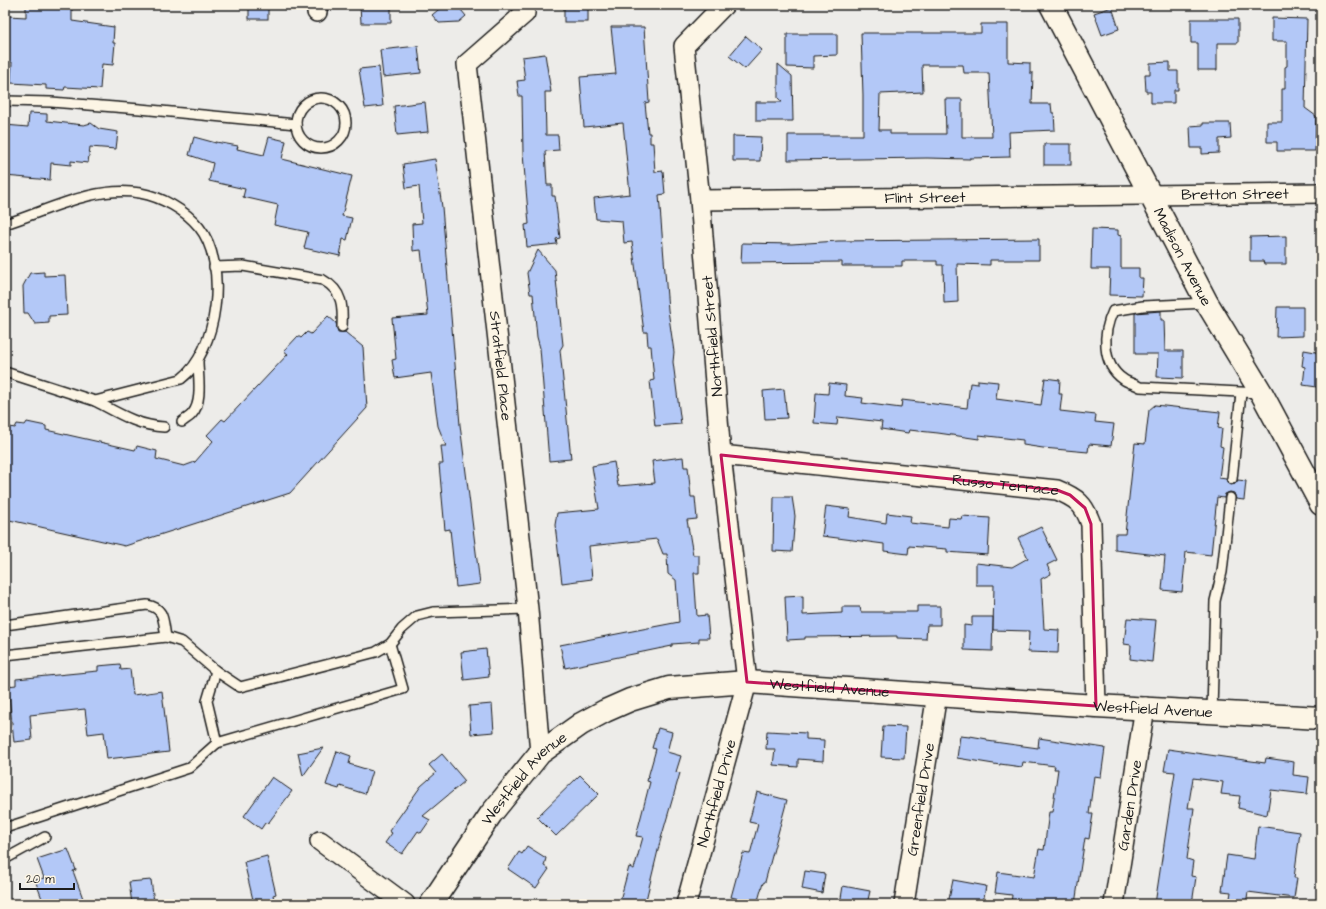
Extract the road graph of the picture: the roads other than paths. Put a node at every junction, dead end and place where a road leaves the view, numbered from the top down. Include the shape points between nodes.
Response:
1 (525, 5) edge
2 (724, 5) edge
3 (1051, 5) edge
4 (5, 101) edge
5 (296, 124) junction
6 (1321, 193) edge
7 (1150, 196) junction
8 (700, 200) junction
9 (5, 224) edge
10 (214, 266) junction
11 (1207, 303) junction
12 (342, 327) dead end
13 (198, 361) junction
14 (5, 372) edge
15 (1251, 393) junction
16 (95, 401) junction
17 (182, 422) dead end
18 (164, 427) dead end
19 (722, 455) junction
20 (1313, 473) edge
21 (1232, 479) dead end
22 (1230, 498) dead end
23 (1321, 504) edge
24 (528, 609) junction
25 (5, 625) edge
26 (166, 637) junction
27 (390, 644) junction
28 (5, 655) edge
29 (216, 671) junction
30 (747, 682) junction
31 (937, 694) junction
32 (1096, 706) junction
33 (1145, 707) junction
34 (1212, 711) junction
35 (1321, 718) edge
36 (217, 743) junction
37 (540, 753) junction
38 (5, 828) edge
39 (45, 837) dead end
40 (320, 841) dead end
41 (5, 859) edge
42 (405, 904) edge
43 (431, 904) edge
44 (686, 904) edge
45 (904, 904) edge
46 (1114, 904) edge

1 - 24 street, Stratfield Place via 525,13 467,64
2 - 8 street, Northfield Street via 684,46
3 - 7 street, Madison Avenue
4 - 5 lane via 125,107
5 - 5 lane via 303,141 320,148 329,147 337,142 343,134 345,121 343,112 337,104 319,98 302,106 297,114
6 - 7 street, Bretton Street
7 - 8 street, Flint Street
7 - 11 street, Madison Avenue
8 - 19 street, Northfield Street
9 - 10 lane via 53,207 105,193 140,193 157,198 188,216 200,228
10 - 12 lane via 243,266 323,280 330,284 341,298
10 - 13 lane via 215,312 210,334
11 - 15 street, Madison Avenue
11 - 15 lane via 1143,306 1113,311 1107,324 1107,354 1115,372 1124,380 1140,387
13 - 16 lane via 181,379
13 - 17 lane via 197,404 193,413
14 - 16 lane
15 - 20 street, Madison Avenue
15 - 21 lane
16 - 18 lane via 121,416 150,426
19 - 30 street, Northfield Street
19 - 32 street, Russo Terrace via 1057,490 1070,495 1085,508 1091,524
20 - 23 street, Madison Avenue
22 - 34 lane via 1222,572 1215,601
24 - 27 lane via 432,612 417,616
24 - 37 street, Stratfield Place
25 - 26 lane via 147,605 161,611
26 - 28 lane
26 - 29 lane via 182,642
27 - 29 lane via 376,652 240,687
27 - 36 lane via 403,689
29 - 36 lane via 207,701
30 - 31 street, Westfield Avenue
30 - 37 street, Westfield Avenue via 668,688 630,700 581,724
30 - 44 street, Northfield Drive
31 - 32 street, Westfield Avenue
31 - 45 street, Greenfield Drive
32 - 33 street, Westfield Avenue
33 - 34 street, Westfield Avenue
33 - 46 street, Garden Drive
34 - 35 street, Westfield Avenue
36 - 38 lane via 189,768
37 - 43 street, Westfield Avenue via 491,814
39 - 41 lane
40 - 42 street

